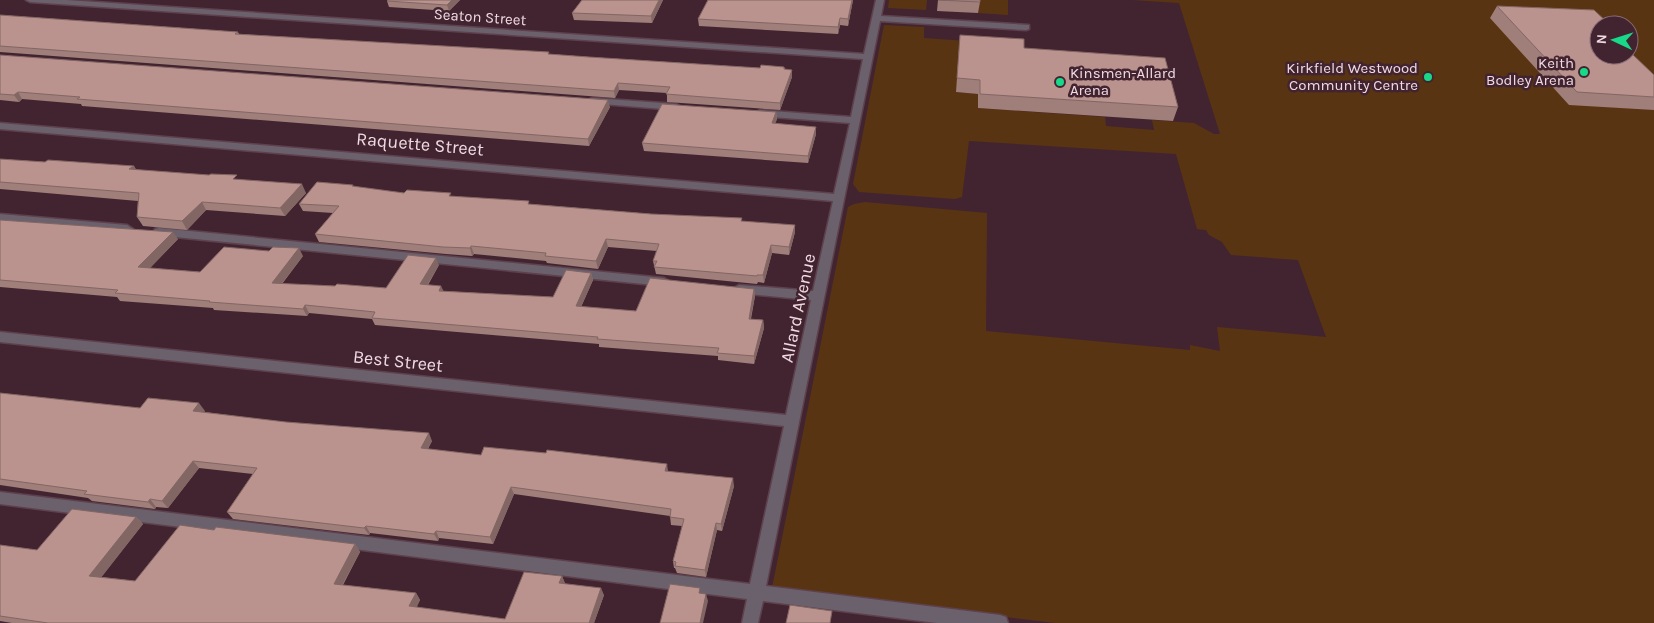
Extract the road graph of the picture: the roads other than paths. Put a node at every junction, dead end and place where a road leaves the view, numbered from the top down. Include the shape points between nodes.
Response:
1 (30, 0) edge
2 (880, 0) edge
3 (876, 18) junction
4 (1026, 27) dead end
5 (868, 57) junction
6 (587, 100) edge
7 (687, 108) edge
8 (746, 112) edge
9 (855, 120) junction
10 (0, 126) edge
11 (838, 198) junction
12 (0, 217) edge
13 (675, 283) edge
14 (725, 288) edge
15 (818, 296) junction
16 (0, 337) edge
17 (792, 421) junction
18 (0, 498) edge
19 (757, 593) junction
20 (750, 623) edge
21 (1000, 623) edge

1 - 5 street, Seaton Street
2 - 3 street, Allard Avenue
3 - 4 street
3 - 5 street, Allard Avenue
5 - 9 street, Allard Avenue
6 - 7 street
8 - 9 street
9 - 11 street, Allard Avenue
10 - 11 street, Raquette Street
11 - 15 street, Allard Avenue
12 - 13 street
14 - 15 street
15 - 17 street, Allard Avenue
16 - 17 street, Best Street
17 - 19 street, Allard Avenue
18 - 19 street
19 - 20 street, Allard Avenue
19 - 21 street

